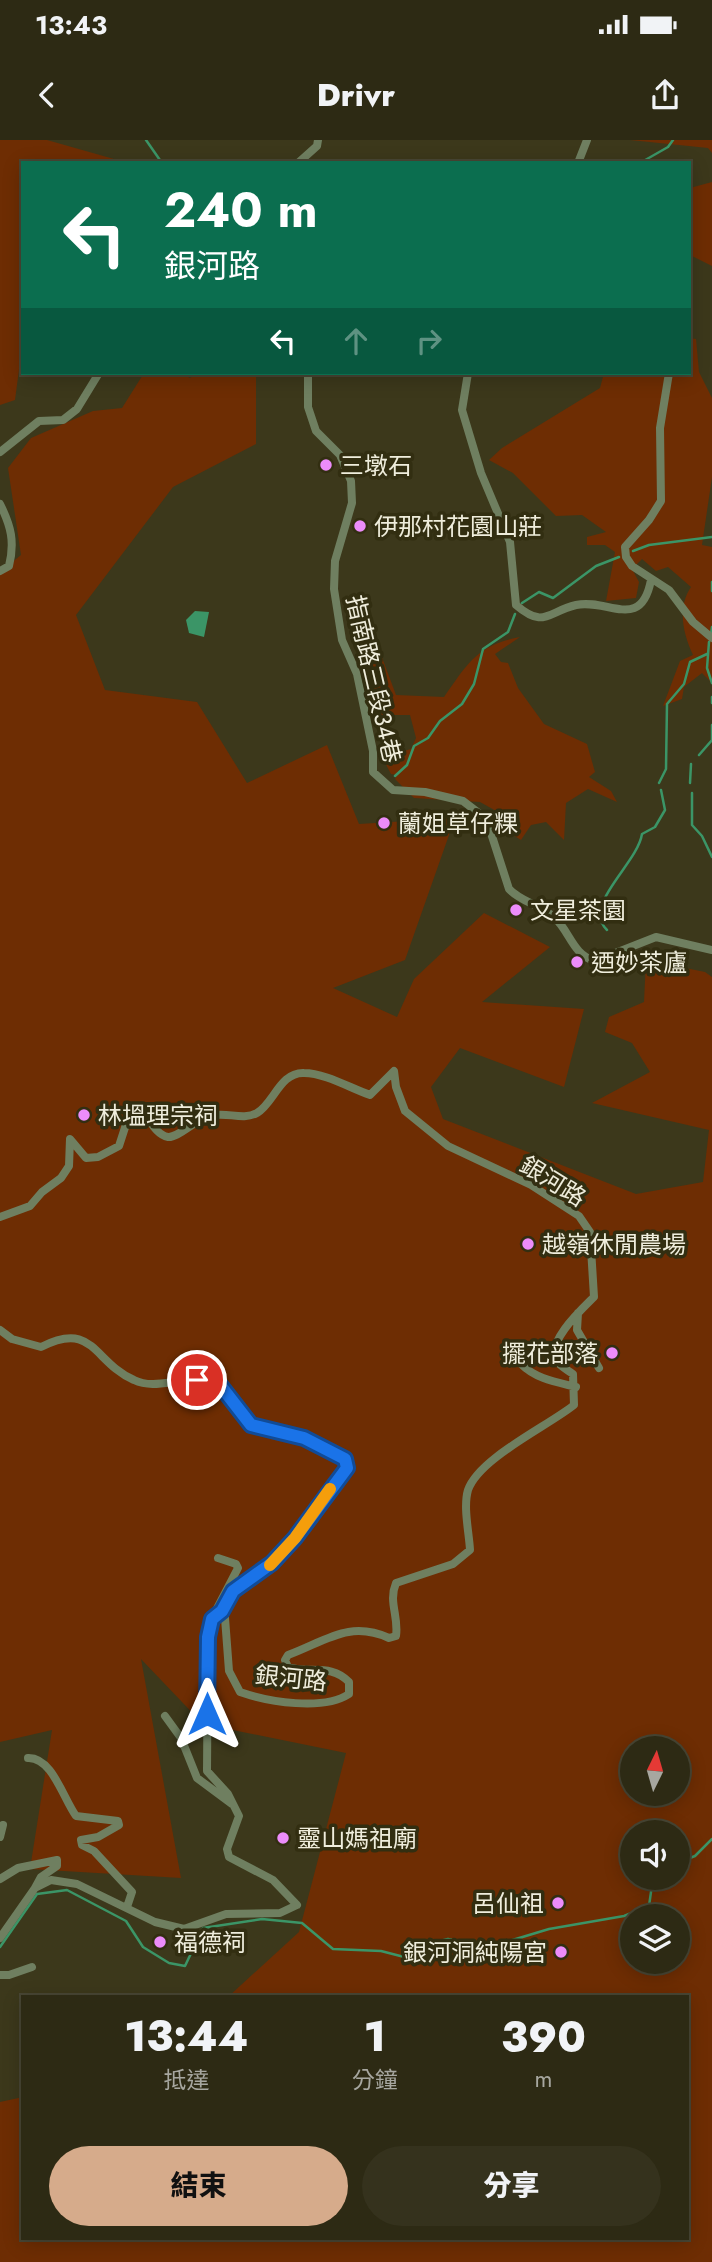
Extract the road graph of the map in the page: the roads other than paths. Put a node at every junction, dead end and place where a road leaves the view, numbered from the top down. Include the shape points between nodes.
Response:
1 (318, 140) edge
2 (587, 140) edge
3 (300, 161) edge
4 (579, 161) edge
5 (98, 375) edge
6 (308, 375) edge
7 (468, 375) edge
8 (668, 375) edge
9 (0, 452) edge
10 (0, 504) edge
11 (0, 571) edge
12 (651, 580) junction
13 (712, 638) edge
14 (712, 950) edge
15 (0, 1217) edge
16 (578, 1313) junction
17 (0, 1330) edge
18 (521, 1364) dead end
19 (599, 1368) dead end
20 (576, 1387) junction
21 (218, 1558) dead end
22 (222, 1611) junction
23 (212, 1619) junction
24 (164, 1716) dead end
25 (28, 1758) dead end
26 (234, 1805) junction
27 (3, 1825) dead end
28 (0, 1837) edge
29 (0, 1879) edge
30 (35, 1888) junction
31 (127, 1907) junction
32 (0, 1938) edge
33 (32, 1967) dead end
34 (0, 1975) edge

1 - 3 street
2 - 4 street
5 - 9 street via 76,409 63,420 39,421
6 - 14 street, 指南路三段34巷 via 308,407 316,431 340,455 351,481 352,503 335,561 334,589 342,640 357,674 373,772 393,790 463,801 480,814 490,830 509,889 555,918 588,959 595,961 656,937
7 - 12 street via 463,410 481,473 510,542 516,605 528,616 541,619 577,605 622,610 640,606 648,597
8 - 12 street via 660,428 661,500 625,547 632,566
10 - 11 street via 10,526 13,550 9,566
12 - 13 street via 669,590
15 - 16 street, 銀河路 via 30,1206 61,1178 69,1166 70,1139 86,1158 119,1146 132,1106 139,1107 157,1132 177,1136 195,1120 221,1113 246,1117 259,1112 289,1076 303,1073 370,1095 394,1071 405,1111 448,1146 531,1185 579,1216 590,1232 594,1297
16 - 19 street via 577,1330
16 - 20 street, 銀河路 via 560,1336 554,1354 557,1363 573,1374
17 - 22 street via 12,1339 41,1347 61,1337 77,1337 131,1379 149,1385 197,1380 220,1385 251,1425 304,1438 345,1459 347,1468 295,1538 272,1563 233,1591
18 - 20 street via 528,1372
20 - 22 street, 銀河路 via 574,1405 520,1439 468,1488 470,1550 453,1563 396,1583 390,1598 398,1623 396,1636 343,1631 288,1655 288,1667 323,1668 349,1682 349,1694 336,1703 261,1699 240,1692 229,1671
21 - 23 street via 238,1568
22 - 23 street
23 - 26 street via 207,1771
24 - 26 street via 181,1738 197,1778
25 - 31 street via 42,1760 55,1775 76,1816 118,1821 119,1825 98,1837 81,1840 132,1892
26 - 31 street via 239,1816 227,1849 229,1857 273,1880 297,1905 280,1913 226,1914 184,1929 155,1922
27 - 28 street
29 - 30 street via 18,1868 57,1860 57,1866 41,1877
30 - 31 street via 61,1880
30 - 32 street
33 - 34 street

